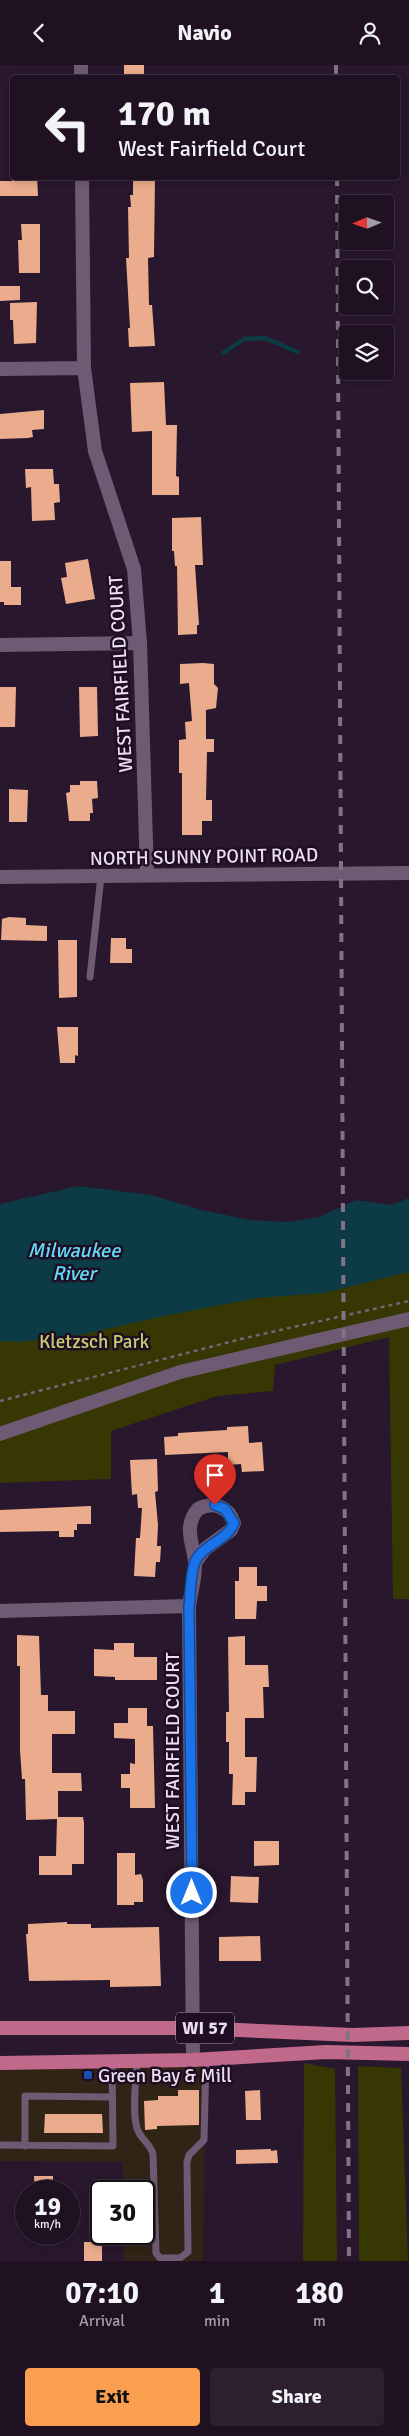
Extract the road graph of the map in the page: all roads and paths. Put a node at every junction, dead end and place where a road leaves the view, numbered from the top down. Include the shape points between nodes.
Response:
1 (82, 180) edge
2 (84, 368) junction
3 (0, 369) edge
4 (140, 643) junction
5 (0, 645) edge
6 (409, 873) edge
7 (147, 875) junction
8 (101, 876) junction
9 (0, 877) edge
10 (90, 977) dead end
11 (409, 1301) edge
12 (409, 1319) edge
13 (0, 1401) edge
14 (0, 1434) edge
15 (195, 1563) dead end
16 (189, 1606) junction
17 (0, 1611) edge
18 (0, 2028) edge
19 (193, 2028) junction
20 (409, 2033) edge
21 (409, 2054) edge
22 (199, 2059) junction
23 (112, 2061) junction
24 (136, 2061) junction
25 (0, 2063) edge
26 (112, 2097) junction
27 (0, 2145) edge
28 (25, 2146) junction

1 - 2 street, WEST FAIRFIELD COURT
2 - 3 street
2 - 4 street, WEST FAIRFIELD COURT via 95,451 134,569
4 - 5 street
4 - 7 street, WEST FAIRFIELD COURT
6 - 7 street, NORTH SUNNY POINT ROAD
7 - 8 street, NORTH SUNNY POINT ROAD
8 - 9 street, NORTH SUNNY POINT ROAD
8 - 10 lane
11 - 13 path via 245,1338
12 - 14 street via 180,1372
15 - 16 street, WEST FAIRFIELD COURT
16 - 17 street
16 - 19 street, WEST FAIRFIELD COURT
18 - 19 main road, WI 57
19 - 20 main road, WI 57 via 327,2035
19 - 22 street, WEST FAIRFIELD COURT
21 - 22 main road, WI 57 via 326,2052
22 - 24 main road, WI 57
22 - 24 lane via 204,2140 189,2155 188,2252 180,2258 160,2258 156,2253 153,2154 136,2126
23 - 24 main road, WI 57
23 - 25 main road, WI 57
23 - 26 lane
26 - 28 lane via 25,2096
26 - 28 lane via 113,2146
27 - 28 lane

